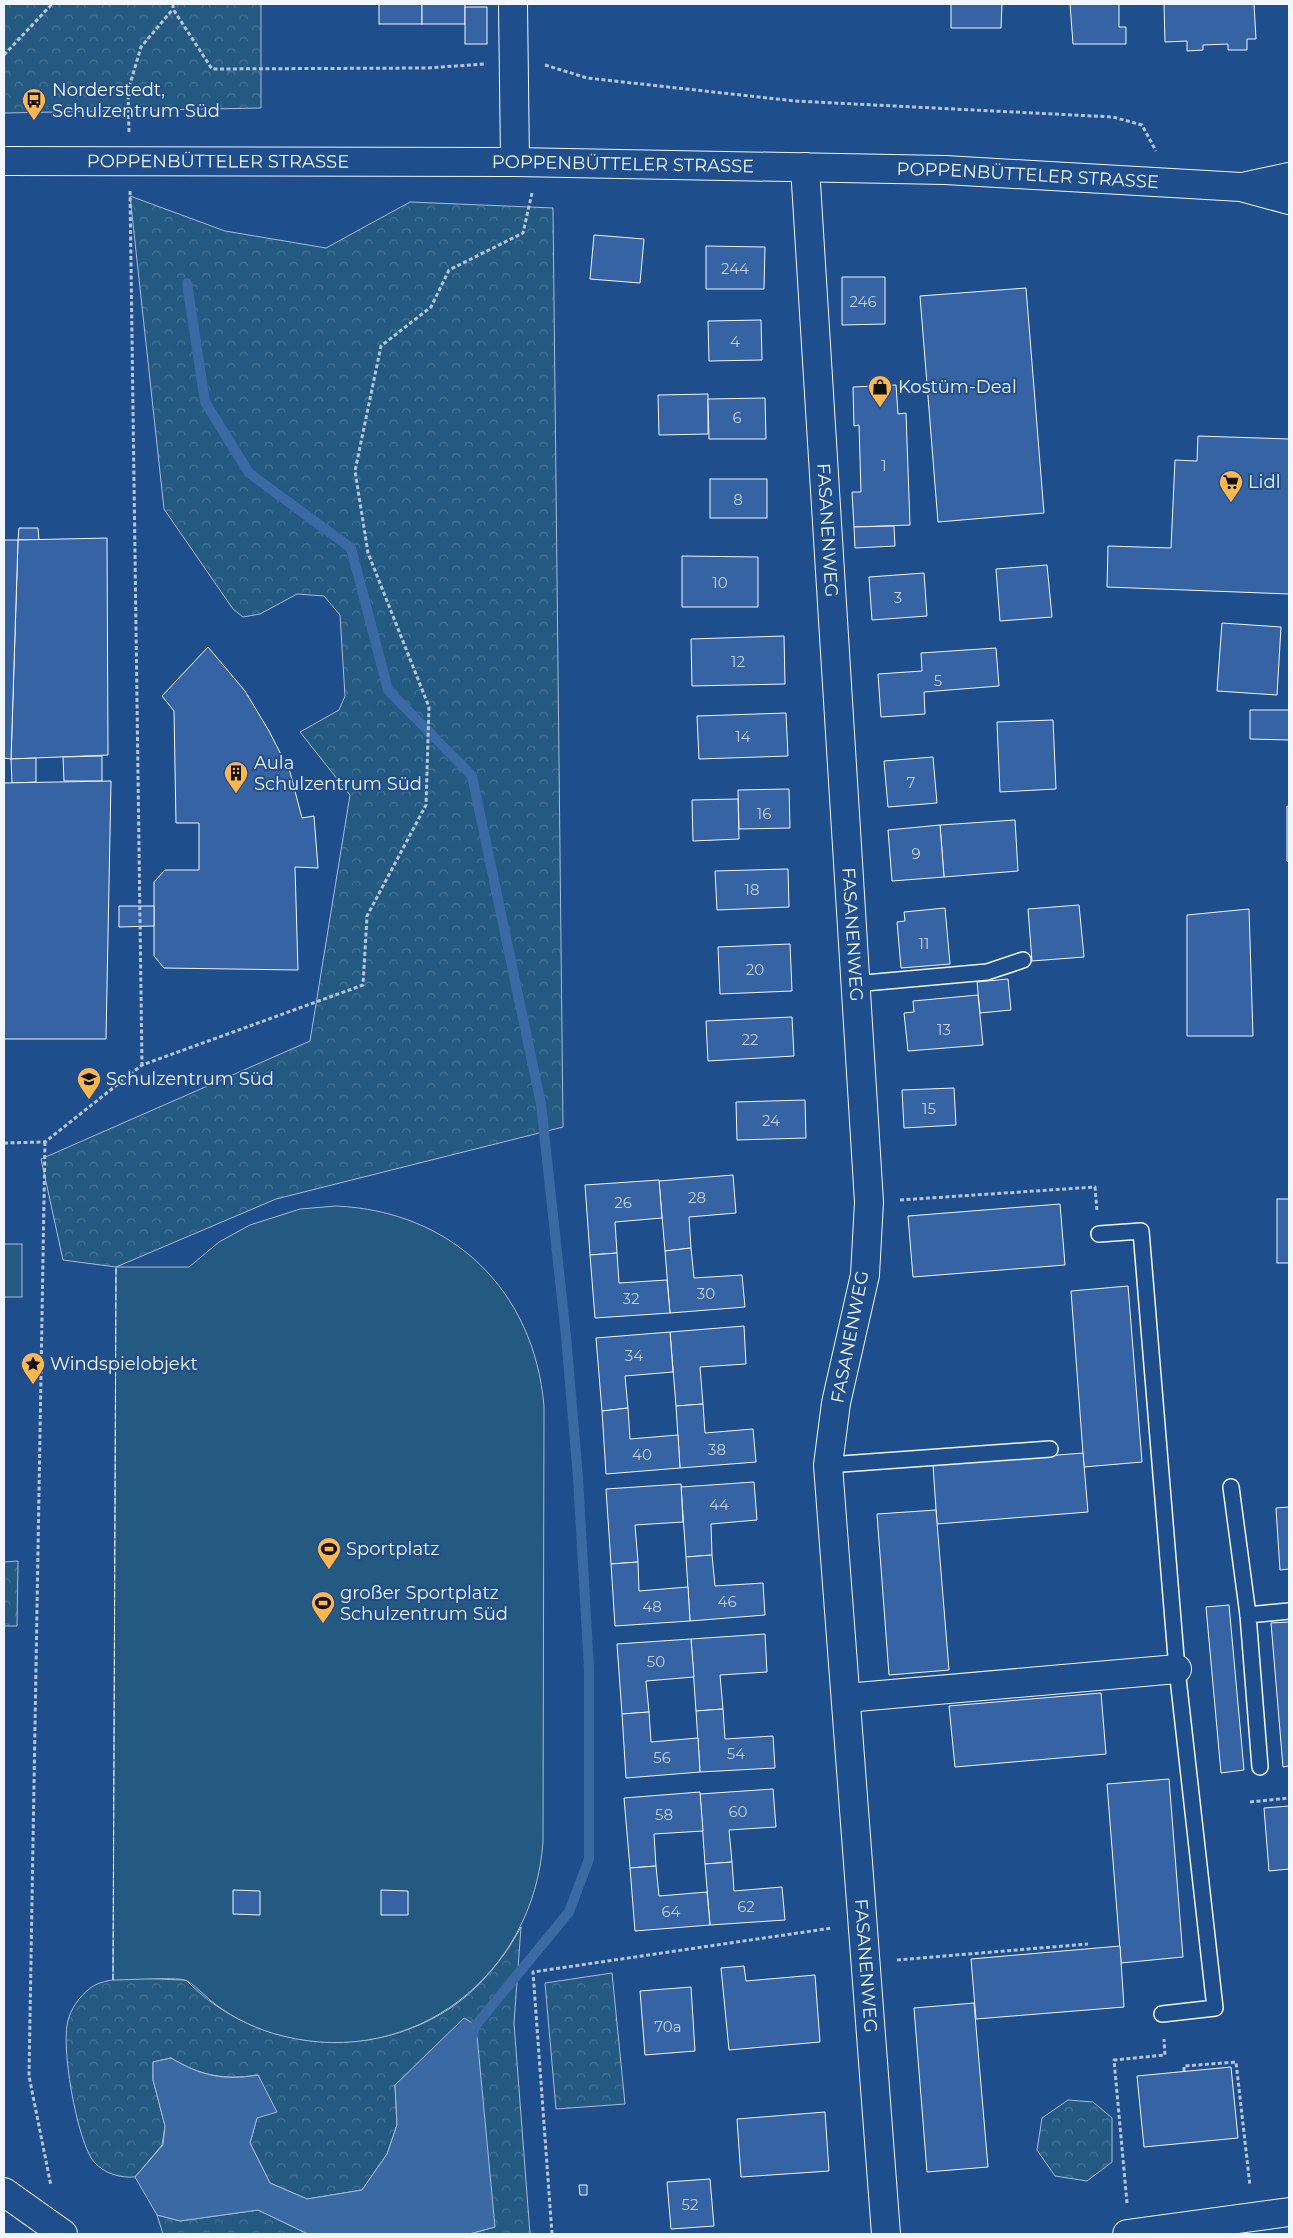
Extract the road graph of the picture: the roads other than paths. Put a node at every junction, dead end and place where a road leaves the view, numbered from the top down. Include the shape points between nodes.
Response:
1 (513, 4) edge
2 (4, 161) edge
3 (527, 163) junction
4 (805, 167) junction
5 (1289, 177) edge
6 (1241, 187) junction
7 (1289, 200) edge
8 (1023, 960) dead end
9 (854, 984) junction
10 (1099, 1234) road end
11 (1050, 1449) dead end
12 (828, 1465) junction
13 (1231, 1487) dead end
14 (1289, 1611) edge
15 (1248, 1615) junction
16 (1177, 1669) junction
17 (846, 1698) junction
18 (1260, 1767) dead end
19 (1162, 2014) road end
20 (4, 2192) edge
21 (1289, 2212) edge
22 (63, 2234) edge
23 (886, 2234) edge
24 (1128, 2234) edge

1 - 3 street via 513,62
2 - 3 street, POPPENBÜTTELER STRASSE
3 - 4 street, POPPENBÜTTELER STRASSE
4 - 6 street, POPPENBÜTTELER STRASSE via 945,170
4 - 9 street, FASANENWEG
5 - 6 street, POPPENBÜTTELER STRASSE
6 - 7 street, POPPENBÜTTELER STRASSE
8 - 9 lane via 987,972
9 - 12 street, FASANENWEG via 869,1202 865,1275 836,1404
10 - 16 lane via 1141,1231
11 - 12 lane
12 - 17 street, FASANENWEG
13 - 15 lane
14 - 15 lane
15 - 18 lane
16 - 17 street
16 - 19 lane via 1215,2008
17 - 23 street, FASANENWEG
20 - 22 street
21 - 24 street

